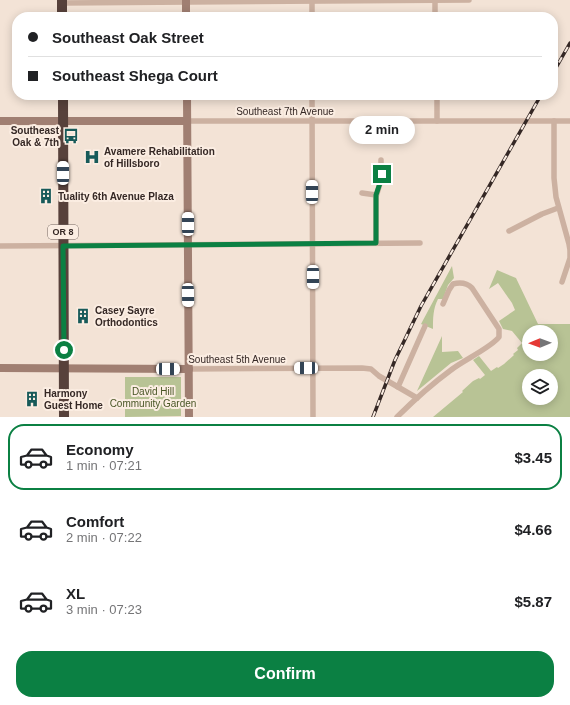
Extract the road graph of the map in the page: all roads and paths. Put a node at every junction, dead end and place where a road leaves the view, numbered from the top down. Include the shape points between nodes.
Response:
1 (435, 0) edge
2 (470, 0) edge
3 (62, 1) edge
4 (186, 1) edge
5 (312, 1) edge
6 (62, 12) edge
7 (186, 12) edge
8 (312, 12) edge
9 (435, 12) edge
10 (63, 100) edge
11 (187, 100) edge
12 (312, 100) edge
13 (437, 100) edge
14 (63, 120) junction
15 (0, 121) edge
16 (187, 121) junction
17 (312, 121) junction
18 (437, 121) junction
19 (554, 121) junction
20 (570, 121) edge
21 (382, 160) dead end
22 (362, 193) dead end
23 (376, 195) junction
24 (558, 208) junction
25 (509, 231) dead end
26 (313, 243) junction
27 (376, 243) junction
28 (420, 243) dead end
29 (188, 244) junction
30 (0, 246) edge
31 (63, 246) junction
32 (570, 251) edge
33 (562, 282) dead end
34 (443, 304) dead end
35 (425, 326) dead end
36 (0, 368) edge
37 (64, 368) junction
38 (313, 368) junction
39 (189, 369) junction
40 (398, 386) junction
41 (417, 398) junction
42 (64, 417) edge
43 (189, 417) edge
44 (313, 417) edge
45 (397, 417) edge

1 - 2 street
1 - 5 street
1 - 9 street
3 - 4 street
3 - 6 highway
4 - 5 street
4 - 7 street
5 - 8 street
10 - 14 highway, OR 8
11 - 16 street
12 - 17 street
13 - 18 street
14 - 15 street, Southeast 7th Avenue
14 - 16 street, Southeast 7th Avenue
14 - 31 highway, OR 8
16 - 17 street, Southeast 7th Avenue
16 - 29 street
17 - 18 street, Southeast 7th Avenue
17 - 26 street
18 - 19 street, Southeast 7th Avenue
19 - 20 street, Southeast 7th Avenue
19 - 24 street via 554,178
21 - 23 street via 382,177
22 - 23 street
23 - 27 street
24 - 25 street
24 - 32 street
26 - 27 street
26 - 29 street
26 - 38 street
27 - 28 street
29 - 31 street
29 - 39 street
30 - 31 street
31 - 37 highway, OR 8
32 - 33 street
34 - 41 street via 453,284 468,285 499,329 499,337 451,370
35 - 40 street
36 - 37 street, Southeast 5th Avenue
37 - 39 street, Southeast 5th Avenue
37 - 42 highway, OR 8
38 - 39 street, Southeast 5th Avenue
38 - 40 street, Southeast 5th Avenue via 371,369
38 - 44 street
39 - 43 street
40 - 41 street, Southeast 5th Avenue
41 - 45 street

